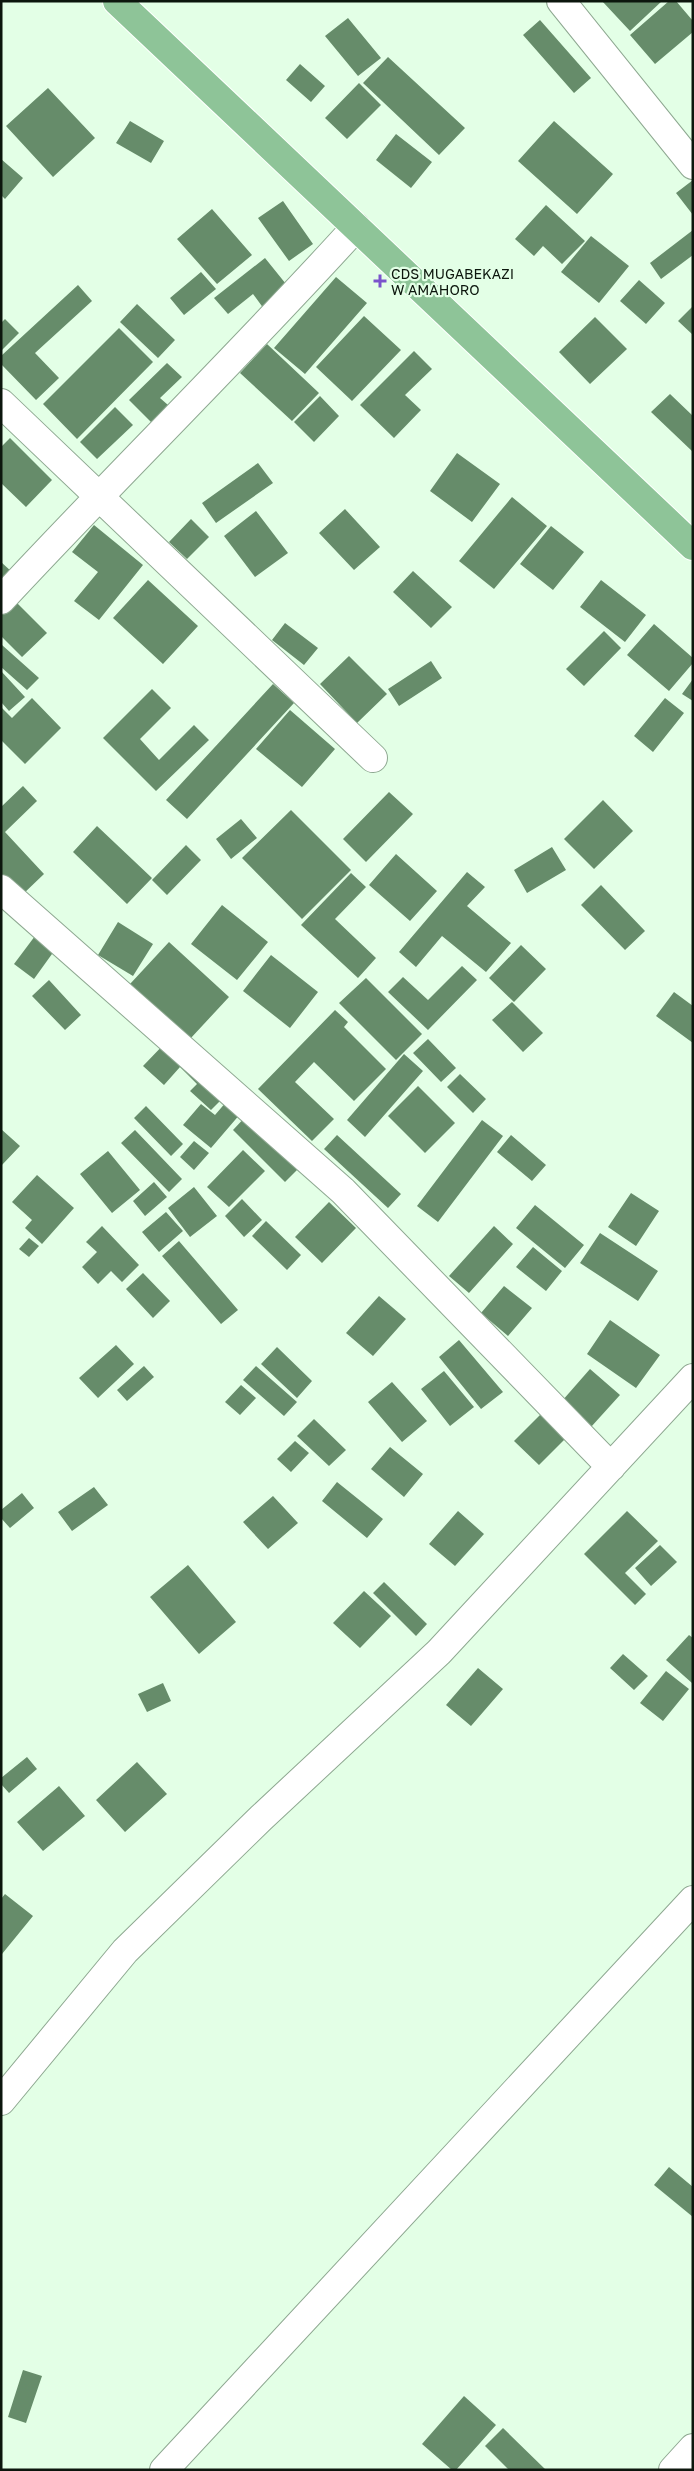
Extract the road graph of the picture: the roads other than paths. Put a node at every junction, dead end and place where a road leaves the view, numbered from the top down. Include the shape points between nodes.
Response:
1 (117, 1) edge
2 (561, 1) edge
3 (693, 165) edge
4 (356, 227) junction
5 (1, 403) edge
6 (98, 496) junction
7 (693, 546) edge
8 (1, 600) edge
9 (373, 758) dead end
10 (1, 889) edge
11 (693, 1378) edge
12 (611, 1467) junction
13 (693, 1900) edge
14 (1, 2101) edge
15 (693, 2448) edge
16 (164, 2470) edge
17 (673, 2470) edge

1 - 4 main road
2 - 3 street
4 - 6 street via 284,306
4 - 7 main road
5 - 6 street
6 - 8 street
6 - 9 street
10 - 12 street via 343,1190
11 - 12 street
12 - 14 street via 439,1652 261,1818 125,1951
13 - 16 street
15 - 17 street

